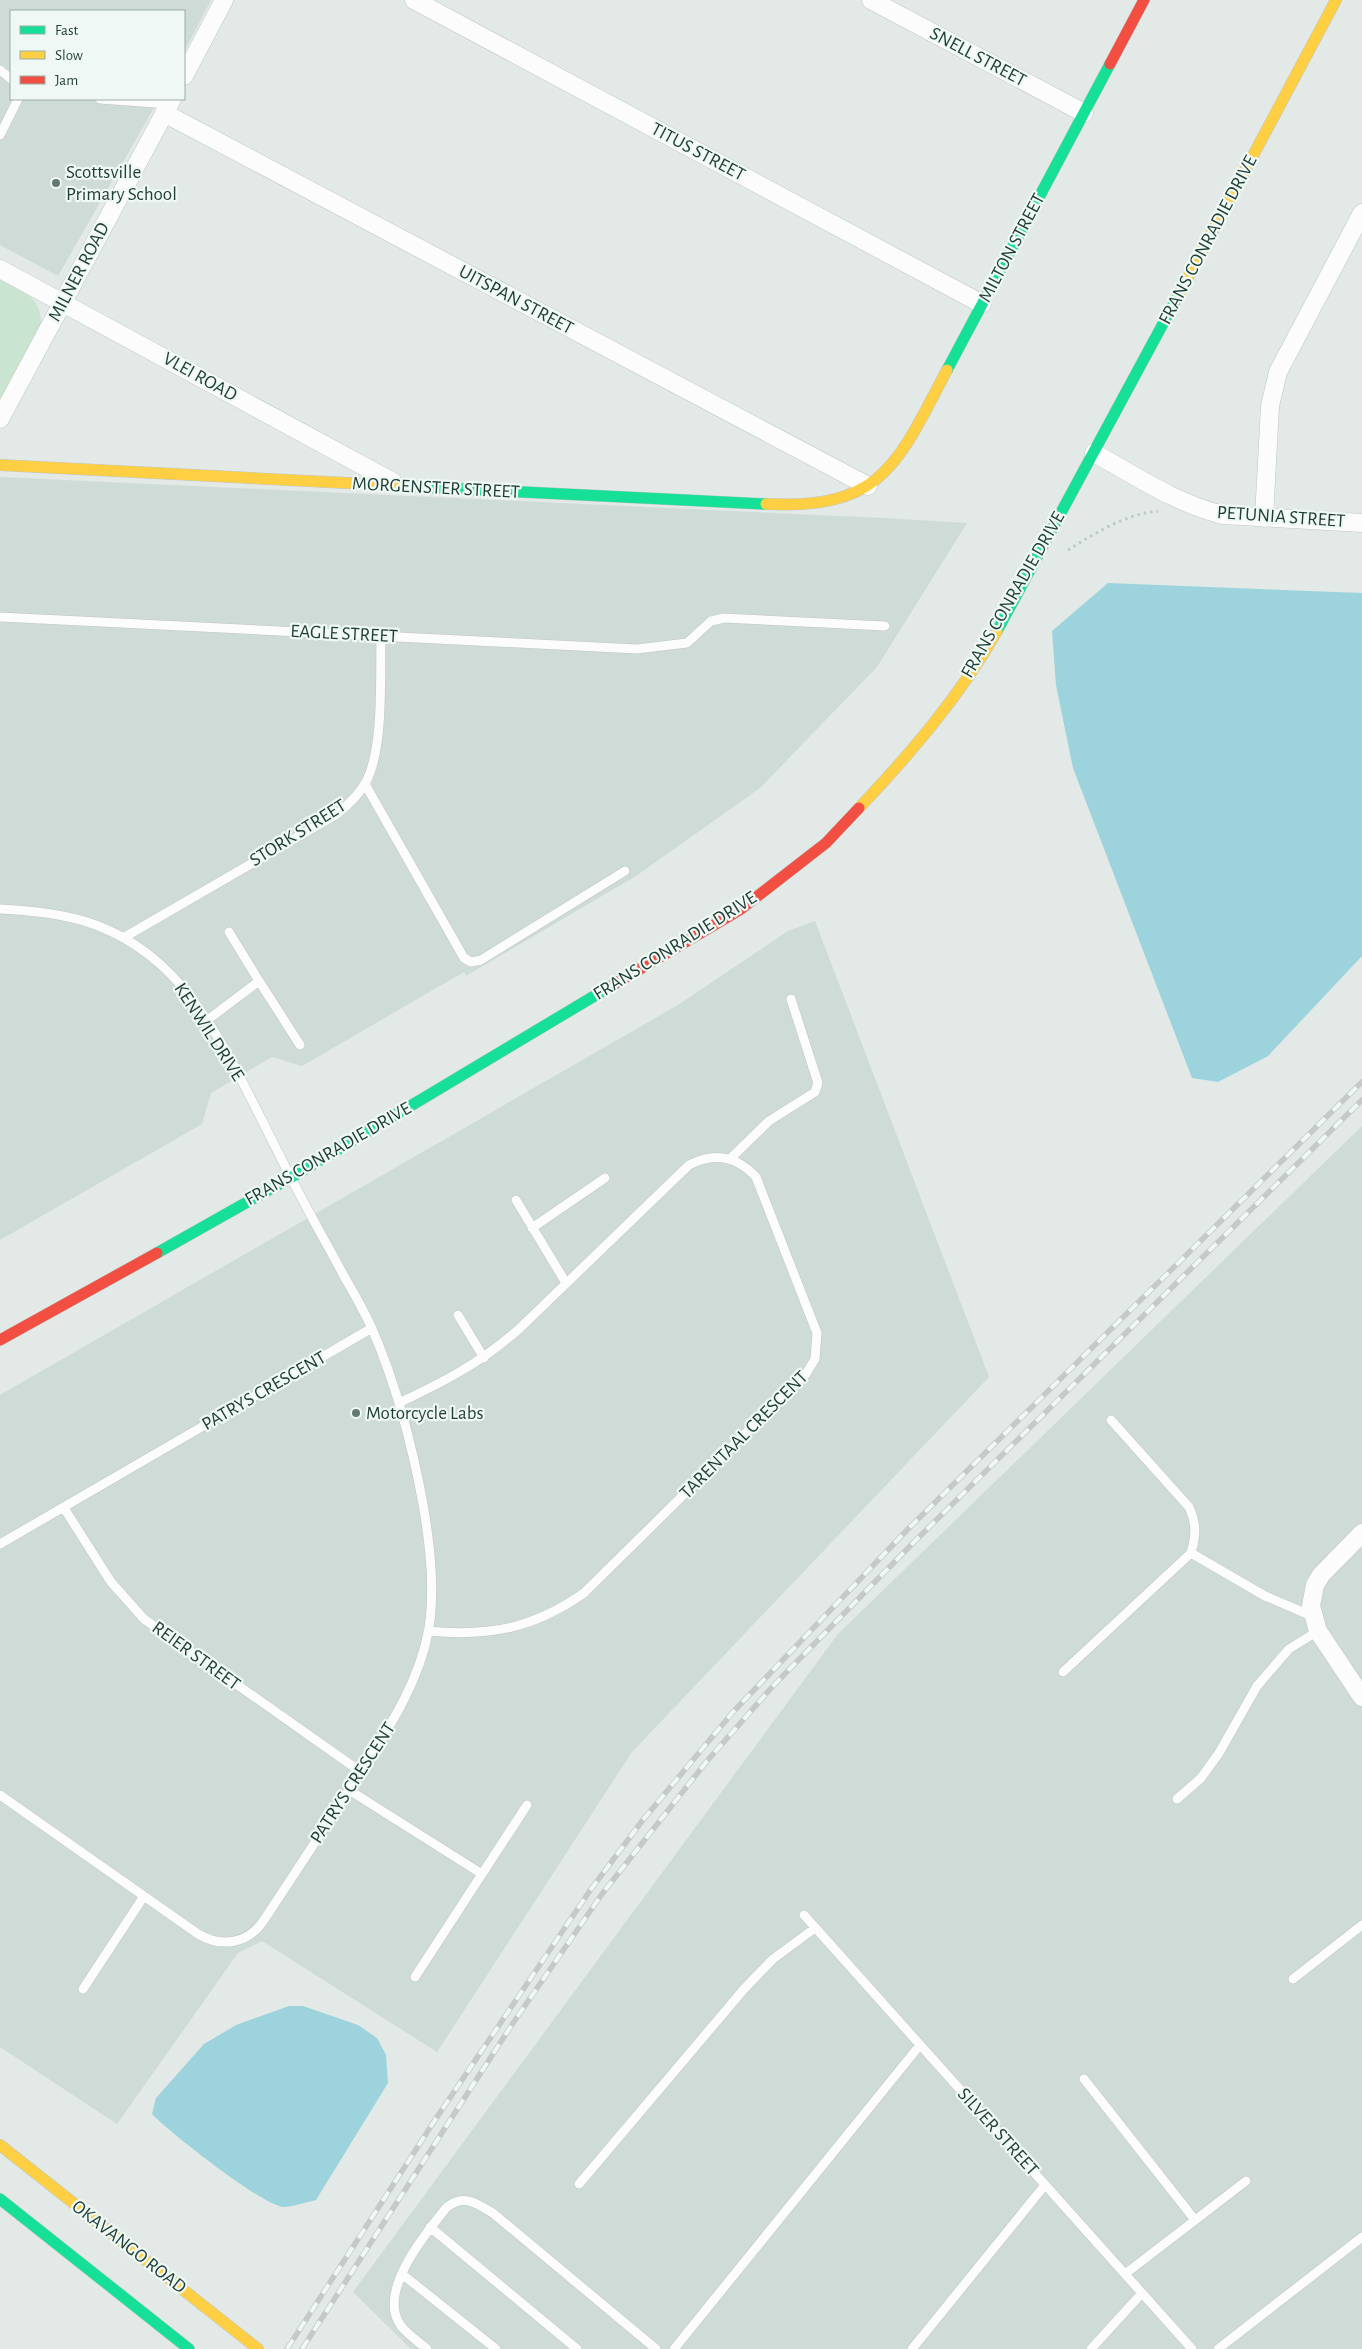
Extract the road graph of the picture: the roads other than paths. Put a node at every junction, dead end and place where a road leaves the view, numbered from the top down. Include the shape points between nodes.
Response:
1 (224, 0) edge
2 (414, 0) edge
3 (871, 0) edge
4 (1144, 0) edge
5 (1333, 1) edge
6 (0, 70) edge
7 (185, 74) edge
8 (10, 78) edge
9 (18, 100) edge
10 (111, 100) edge
11 (168, 105) edge
12 (1084, 114) junction
13 (0, 136) edge
14 (1362, 213) edge
15 (0, 269) edge
16 (62, 303) junction
17 (982, 304) junction
18 (0, 419) edge
19 (1094, 453) junction
20 (0, 465) edge
21 (399, 486) junction
22 (868, 486) junction
23 (1264, 518) junction
24 (1362, 523) edge
25 (0, 617) edge
26 (885, 626) dead end
27 (381, 636) junction
28 (365, 784) junction
29 (625, 871) dead end
30 (0, 909) edge
31 (229, 932) dead end
32 (123, 938) junction
33 (259, 981) junction
34 (791, 999) dead end
35 (206, 1021) junction
36 (300, 1045) dead end
37 (730, 1159) junction
38 (290, 1178) junction
39 (605, 1178) dead end
40 (516, 1200) dead end
41 (532, 1228) junction
42 (566, 1283) junction
43 (458, 1315) dead end
44 (372, 1328) junction
45 (0, 1340) edge
46 (484, 1358) junction
47 (401, 1402) junction
48 (1111, 1420) dead end
49 (64, 1508) junction
50 (1362, 1533) edge
51 (0, 1544) edge
52 (1191, 1553) junction
53 (1315, 1623) junction
54 (428, 1631) junction
55 (1063, 1672) dead end
56 (1362, 1697) edge
57 (360, 1772) junction
58 (349, 1790) junction
59 (0, 1795) edge
60 (1177, 1799) dead end
61 (527, 1805) dead end
62 (482, 1874) junction
63 (144, 1896) junction
64 (804, 1915) dead end
65 (1362, 1925) edge
66 (815, 1928) junction
67 (415, 1977) dead end
68 (1294, 1979) dead end
69 (83, 1989) dead end
70 (920, 2045) junction
71 (1084, 2079) dead end
72 (0, 2145) edge
73 (1246, 2181) dead end
74 (579, 2184) dead end
75 (1045, 2185) junction
76 (0, 2199) edge
77 (1195, 2220) junction
78 (430, 2227) junction
79 (1362, 2237) edge
80 (402, 2274) junction
81 (1125, 2274) junction
82 (1142, 2293) junction
83 (189, 2349) edge
84 (258, 2349) edge
85 (427, 2349) edge
86 (496, 2349) edge
87 (577, 2349) edge
88 (656, 2349) edge
89 (674, 2349) edge
90 (912, 2349) edge
91 (1091, 2349) edge
92 (1192, 2349) edge
93 (1218, 2349) edge

1 - 7 street
2 - 17 street, TITUS STREET
3 - 12 street, SNELL STREET
4 - 12 street, MILTON STREET
5 - 19 street, FRANS CONRADIE DRIVE
6 - 8 lane
9 - 13 lane
10 - 11 lane
11 - 16 street, MILNER ROAD
11 - 22 street, UITSPAN STREET
12 - 17 street, MILTON STREET
14 - 23 street via 1278,372 1270,406
15 - 16 street, VLEI ROAD
16 - 18 street, MILNER ROAD
16 - 21 street, VLEI ROAD
17 - 22 street, MILTON STREET via 902,452 890,469
19 - 23 street, PETUNIA STREET via 1170,497 1203,510
19 - 38 street, FRANS CONRADIE DRIVE via 990,643 936,722 826,843 741,909
20 - 21 street, MORGENSTER STREET
21 - 22 street, MORGENSTER STREET via 797,506 834,502
23 - 24 street, PETUNIA STREET
25 - 27 lane, EAGLE STREET
26 - 27 lane, EAGLE STREET via 724,618 711,621 687,643 637,649
27 - 28 lane, STORK STREET via 376,752
28 - 29 lane via 464,958 472,962 481,960
28 - 32 lane, STORK STREET via 337,814
30 - 32 lane, KENWIL DRIVE via 65,915 105,928
31 - 33 lane
32 - 35 lane, KENWIL DRIVE via 143,950 178,982
33 - 35 lane
33 - 36 lane
34 - 37 lane via 818,1083 815,1092 769,1120
35 - 38 lane, KENWIL DRIVE via 233,1066
37 - 42 lane via 709,1157 689,1165
37 - 54 lane, TARENTAAL CRESCENT via 749,1169 762,1187 817,1333 818,1350 811,1367 600,1579 567,1605 529,1623 501,1630 471,1634
38 - 44 lane, PATRYS CRESCENT
38 - 45 street, FRANS CONRADIE DRIVE
39 - 41 lane
40 - 41 lane
41 - 42 lane
42 - 46 lane
43 - 46 lane
44 - 47 lane, PATRYS CRESCENT
44 - 49 lane, PATRYS CRESCENT
46 - 47 lane
47 - 54 lane, PATRYS CRESCENT via 419,1483 430,1557 432,1593
48 - 52 lane via 1189,1507 1197,1533
49 - 51 lane, PATRYS CRESCENT
49 - 57 lane, REIER STREET via 111,1582 144,1619
50 - 53 street via 1321,1575 1312,1596
52 - 53 lane
52 - 55 lane
53 - 56 street
53 - 60 lane via 1257,1686 1219,1753 1201,1778
54 - 57 lane, PATRYS CRESCENT via 411,1688
57 - 58 lane, PATRYS CRESCENT
58 - 62 lane
58 - 63 lane, PATRYS CRESCENT via 259,1928 244,1939 226,1943 206,1939
59 - 63 lane, PATRYS CRESCENT
61 - 62 lane
62 - 67 lane
63 - 69 lane
64 - 66 lane, SILVER STREET
65 - 68 lane
66 - 70 lane, SILVER STREET
66 - 74 lane via 773,1959 744,1989
70 - 75 lane, SILVER STREET
70 - 89 lane
71 - 77 lane
72 - 84 street, OKAVANGO ROAD
73 - 77 lane
75 - 81 lane, SILVER STREET
75 - 90 lane
76 - 83 street
77 - 81 lane
78 - 80 lane
78 - 87 lane
78 - 88 lane via 453,2202 476,2202
79 - 93 lane
80 - 85 lane via 395,2296 395,2310 401,2326
80 - 86 lane
81 - 82 lane, SILVER STREET
82 - 91 lane
82 - 92 lane, SILVER STREET

